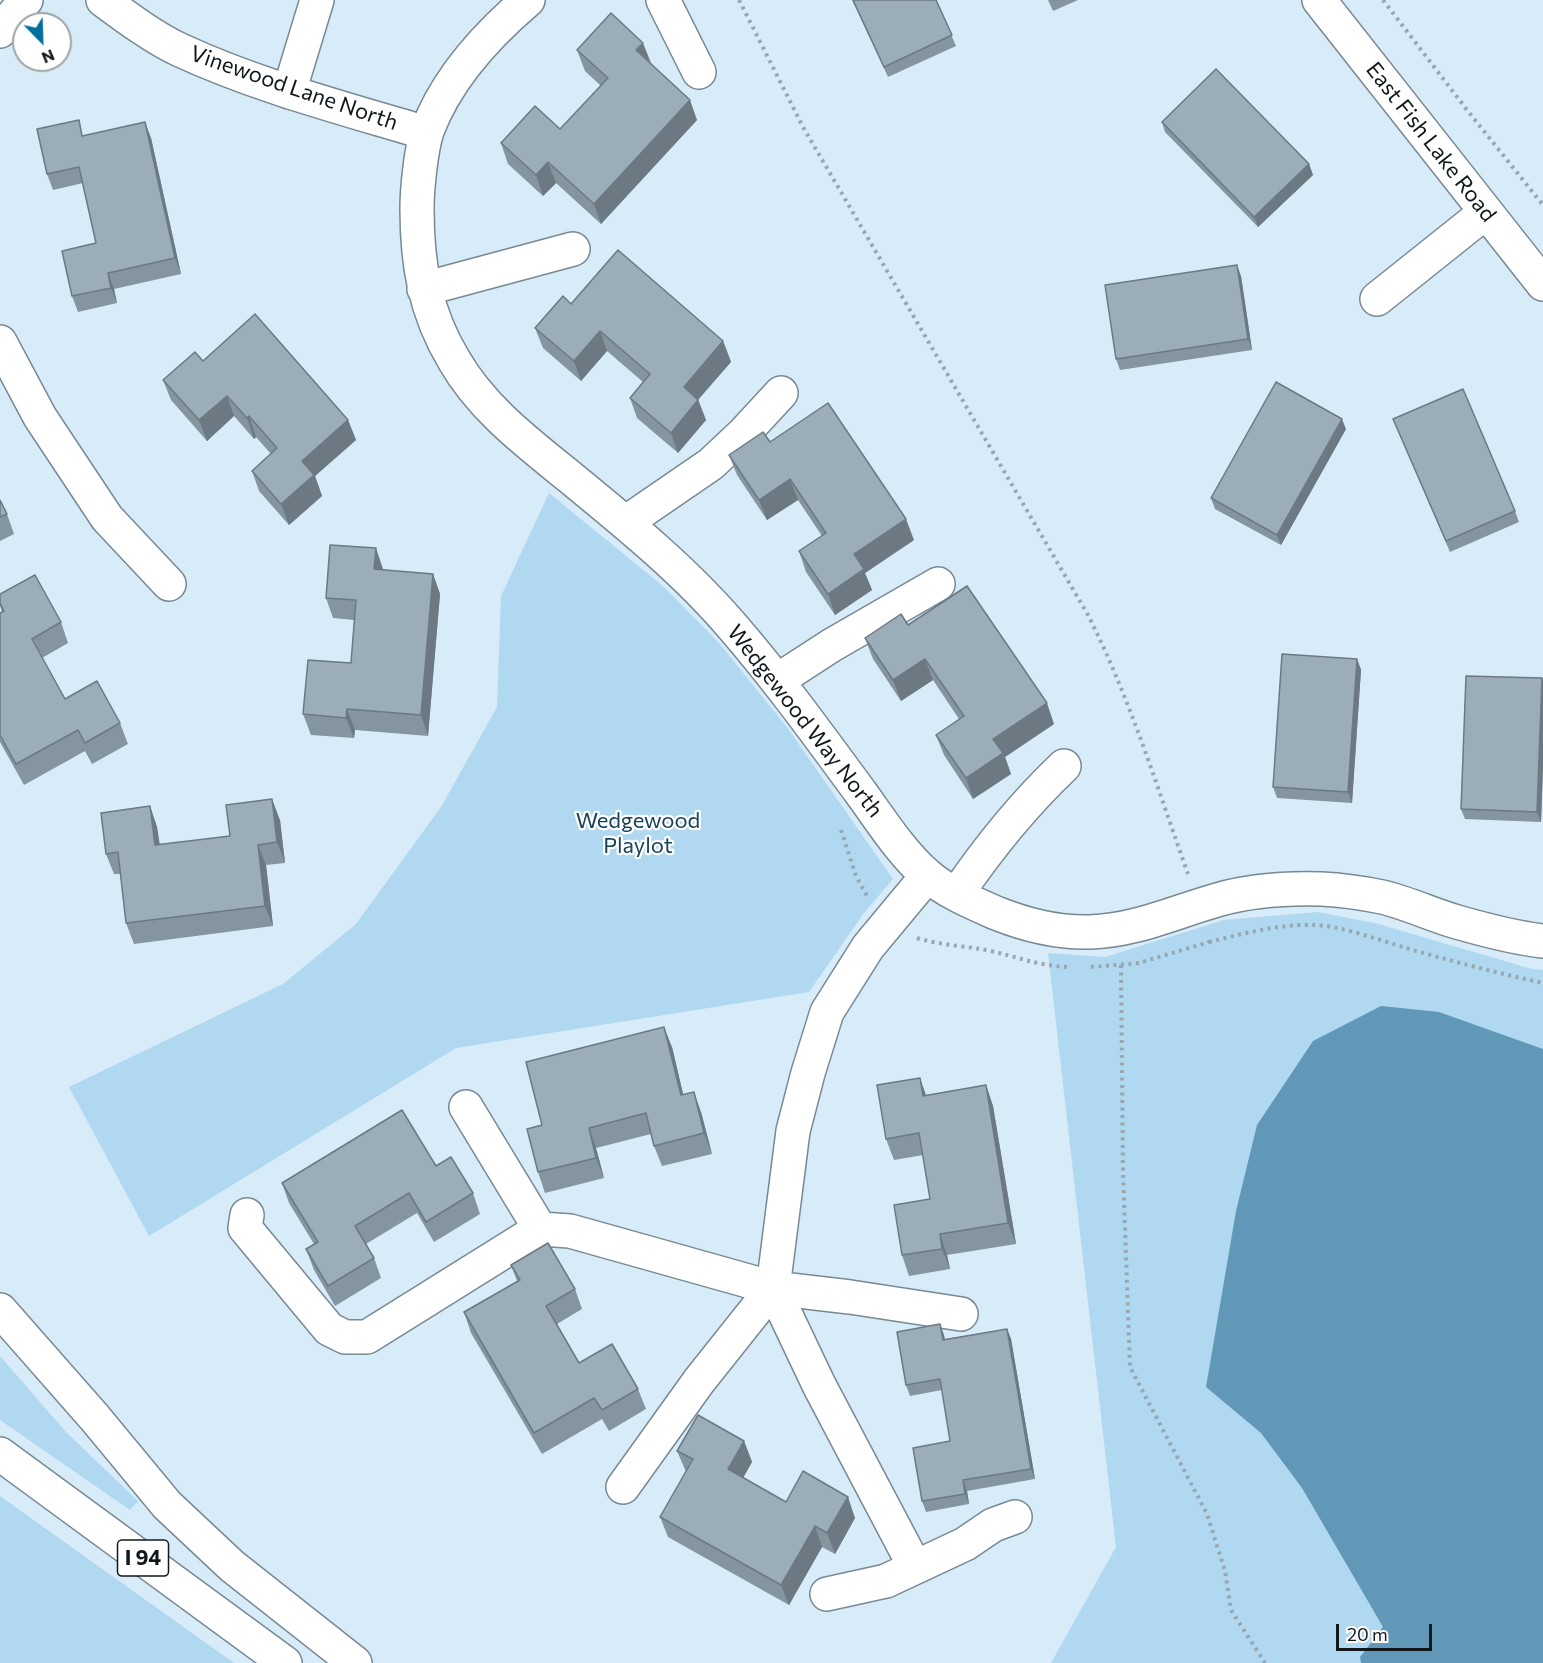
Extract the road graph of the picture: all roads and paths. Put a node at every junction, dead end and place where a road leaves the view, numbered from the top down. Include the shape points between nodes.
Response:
1 (26, 0) edge
2 (103, 0) edge
3 (317, 0) edge
4 (528, 0) edge
5 (663, 0) edge
6 (739, 0) edge
7 (1319, 0) edge
8 (1383, 0) edge
9 (0, 31) edge
10 (699, 72) dead end
11 (289, 92) junction
12 (426, 133) junction
13 (1543, 205) edge
14 (1486, 212) junction
15 (573, 249) dead end
16 (1543, 284) edge
17 (424, 289) junction
18 (1377, 299) dead end
19 (0, 342) edge
20 (781, 393) dead end
21 (625, 523) junction
22 (169, 584) dead end
23 (938, 584) dead end
24 (778, 680) junction
25 (1064, 766) dead end
26 (841, 830) dead end
27 (927, 876) junction
28 (957, 894) junction
29 (1198, 906) junction
30 (889, 921) junction
31 (1543, 941) edge
32 (1209, 942) junction
33 (1121, 965) junction
34 (1079, 967) dead end
35 (1090, 967) dead end
36 (1543, 983) edge
37 (466, 1107) dead end
38 (247, 1215) dead end
39 (540, 1228) junction
40 (773, 1288) junction
41 (0, 1310) edge
42 (961, 1314) dead end
43 (0, 1454) edge
44 (623, 1487) dead end
45 (1016, 1517) dead end
46 (915, 1567) junction
47 (827, 1594) dead end
48 (285, 1663) edge
49 (355, 1663) edge
50 (1265, 1663) edge

1 - 9 main road
2 - 11 main road, Vinewood Lane North via 177,49
3 - 11 main road
4 - 12 main road, Wedgewood Way North via 499,24 453,80
5 - 10 main road
6 - 29 path via 803,127 1088,615 1126,702
7 - 14 main road, East Fish Lake Road
8 - 13 path
11 - 12 main road, Vinewood Lane North
12 - 17 main road, Wedgewood Way North via 417,195 417,243
14 - 16 main road, East Fish Lake Road
14 - 18 main road
15 - 17 main road
17 - 21 main road, Wedgewood Way North via 437,328 455,363 490,410
19 - 22 main road via 40,417 106,518
20 - 21 main road via 711,464
21 - 24 main road, Wedgewood Way North via 728,621
23 - 24 main road
24 - 27 main road, Wedgewood Way North
25 - 28 main road via 1036,792 987,850
26 - 30 path via 856,876 874,906
27 - 28 main road, Wedgewood Way North
27 - 30 main road
28 - 29 main road, Wedgewood Way North via 1015,920 1049,929 1091,932 1143,924
29 - 31 main road, Wedgewood Way North via 1282,888 1327,889 1383,897 1456,922
29 - 32 path
30 - 34 path via 905,934 931,943 966,946 1056,967
30 - 40 main road via 827,1012 814,1053 793,1131
32 - 33 path
32 - 36 path via 1314,924
33 - 35 path
33 - 50 path via 1130,1367 1208,1514 1225,1571 1231,1610
37 - 39 main road
38 - 39 main road via 245,1228 329,1329 345,1337 367,1337
39 - 40 main road via 570,1231
40 - 42 main road
40 - 44 main road via 699,1381
40 - 46 main road via 819,1385
41 - 49 main road via 167,1505 232,1566
43 - 48 main road, I 94
45 - 46 main road via 993,1525 965,1544
46 - 47 main road via 886,1581

